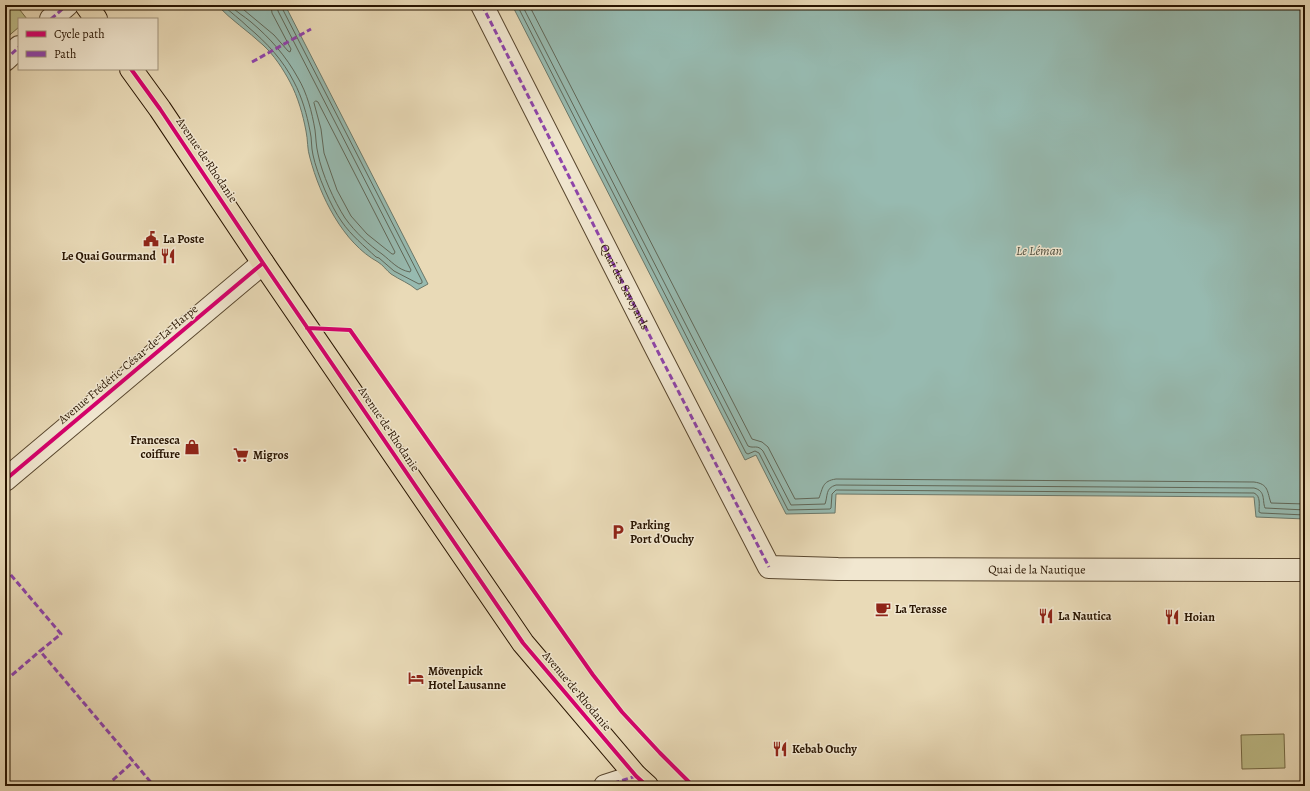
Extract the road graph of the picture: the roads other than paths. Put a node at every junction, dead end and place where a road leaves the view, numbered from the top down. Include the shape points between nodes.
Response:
1 (67, 5) edge
2 (86, 5) edge
3 (482, 5) edge
4 (52, 18) edge
5 (95, 18) edge
6 (18, 48) edge
7 (5, 60) edge
8 (133, 70) edge
9 (263, 263) junction
10 (5, 480) edge
11 (769, 567) joint
12 (1305, 570) edge
13 (642, 781) edge
14 (605, 786) edge

1 - 4 street
2 - 5 main road
3 - 11 street, Quai des Savoyards
6 - 7 street
8 - 9 main road, Avenue de Rhodanie
9 - 10 street, Avenue Frédéric-César-de-La-Harpe
9 - 13 main road, Avenue de Rhodanie via 524,643
11 - 12 street, Quai de la Nautique
13 - 14 street

